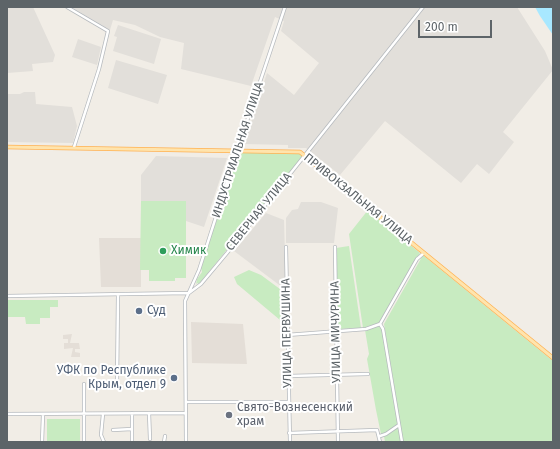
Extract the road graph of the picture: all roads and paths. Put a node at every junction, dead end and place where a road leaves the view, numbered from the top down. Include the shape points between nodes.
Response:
1 (67, 7) edge
2 (74, 7) edge
3 (285, 7) edge
4 (423, 7) edge
5 (74, 11) junction
6 (7, 147) edge
7 (74, 147) junction
8 (237, 151) junction
9 (305, 155) junction
10 (335, 247) dead end
11 (286, 248) dead end
12 (424, 252) junction
13 (189, 293) junction
14 (118, 295) junction
15 (7, 296) edge
16 (380, 324) junction
17 (336, 330) junction
18 (287, 335) junction
19 (553, 358) edge
20 (368, 374) dead end
21 (337, 375) junction
22 (288, 376) junction
23 (84, 384) dead end
24 (117, 384) dead end
25 (186, 402) junction
26 (289, 402) junction
27 (186, 412) junction
28 (132, 413) junction
29 (149, 413) junction
30 (7, 414) edge
31 (84, 414) junction
32 (103, 414) junction
33 (42, 415) junction
34 (399, 424) junction
35 (132, 429) junction
36 (113, 430) dead end
37 (338, 432) junction
38 (290, 433) junction
39 (165, 436) dead end
40 (380, 436) junction
41 (150, 439) dead end
42 (42, 442) edge
43 (84, 442) edge
44 (104, 442) edge
45 (132, 442) edge
46 (164, 442) edge
47 (186, 442) edge
48 (290, 442) edge
49 (338, 442) edge
50 (380, 442) edge
51 (402, 442) edge

1 - 5 street
2 - 5 street
3 - 8 street, ИНДУСТРИАЛЬНАЯ УЛИЦА
4 - 9 street, СЕВЕРНАЯ УЛИЦА
5 - 7 street via 108,31 99,69
6 - 7 main road, ПРИВОКЗАЛЬНАЯ УЛИЦА
7 - 8 main road, ПРИВОКЗАЛЬНАЯ УЛИЦА
8 - 9 main road, ПРИВОКЗАЛЬНАЯ УЛИЦА via 300,152
8 - 13 street, ИНДУСТРИАЛЬНАЯ УЛИЦА via 199,270
9 - 12 main road, ПРИВОКЗАЛЬНАЯ УЛИЦА
9 - 13 street, СЕВЕРНАЯ УЛИЦА via 201,284
10 - 17 street, УЛИЦА МИЧУРИНА
11 - 18 street, УЛИЦА ПЕРВУШИНА
12 - 16 street
12 - 19 main road, ПРИВОКЗАЛЬНАЯ УЛИЦА
13 - 14 street
13 - 25 street, ИНДУСТРИАЛЬНАЯ УЛИЦА via 185,301
14 - 15 street
14 - 24 street
16 - 17 street via 366,329
16 - 34 street via 383,329
17 - 18 street
17 - 21 street, УЛИЦА МИЧУРИНА
18 - 22 street, УЛИЦА ПЕРВУШИНА
20 - 21 street
21 - 22 street
21 - 37 street, УЛИЦА МИЧУРИНА
22 - 26 street, УЛИЦА ПЕРВУШИНА
23 - 31 street
25 - 26 street
25 - 27 street, ИНДУСТРИАЛЬНАЯ УЛИЦА
26 - 38 street, УЛИЦА ПЕРВУШИНА
27 - 29 street
27 - 47 street, ИНДУСТРИАЛЬНАЯ УЛИЦА
28 - 29 street
28 - 32 street
28 - 35 street
29 - 41 street
30 - 33 street
31 - 32 street
31 - 33 street
31 - 43 street
32 - 44 street via 101,435
33 - 42 street
34 - 40 street
34 - 51 street
35 - 36 street
35 - 45 street
37 - 38 street
37 - 40 street via 377,430
37 - 49 street, УЛИЦА МИЧУРИНА
38 - 48 street, УЛИЦА ПЕРВУШИНА
39 - 46 street
40 - 50 street

